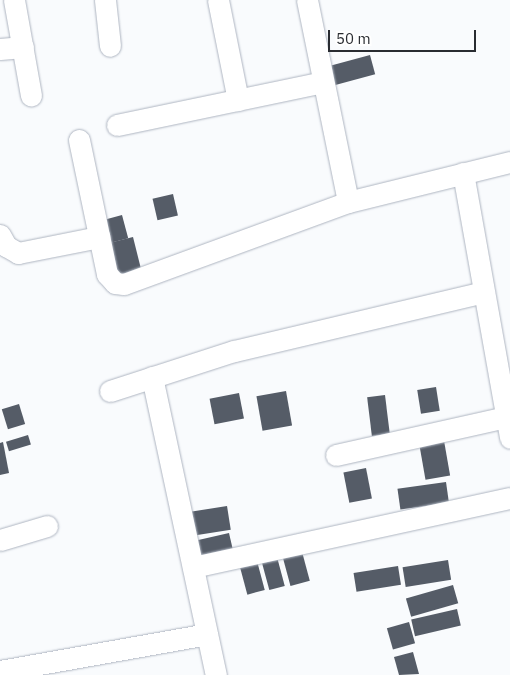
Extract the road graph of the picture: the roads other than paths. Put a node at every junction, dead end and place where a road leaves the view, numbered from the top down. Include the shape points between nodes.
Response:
1 (14, 0) edge
2 (105, 0) edge
3 (218, 0) edge
4 (307, 0) edge
5 (110, 46) dead end
6 (23, 47) junction
7 (0, 49) edge
8 (323, 82) junction
9 (31, 94) dead end
10 (238, 100) junction
11 (117, 125) dead end
12 (79, 140) dead end
13 (510, 162) edge
14 (463, 173) junction
15 (348, 202) junction
16 (0, 235) edge
17 (100, 238) junction
18 (483, 292) junction
19 (152, 377) junction
20 (110, 391) dead end
21 (506, 417) junction
22 (510, 438) edge
23 (336, 455) dead end
24 (510, 498) edge
25 (48, 526) dead end
26 (0, 540) edge
27 (193, 567) junction
28 (207, 634) junction
29 (0, 671) edge
30 (216, 675) edge

1 - 6 street
2 - 5 street
3 - 10 street
4 - 8 street
6 - 7 street
6 - 9 street
8 - 10 street
8 - 15 street
10 - 11 street
12 - 17 street
13 - 14 street
14 - 15 street
14 - 18 street
15 - 17 street via 124,284 115,283 107,274
16 - 17 street via 6,246 18,253
18 - 19 street via 234,351
18 - 21 street
19 - 20 street
19 - 27 street
21 - 22 street
21 - 23 street
24 - 27 street
25 - 26 street
27 - 28 street
28 - 29 street
28 - 30 street

